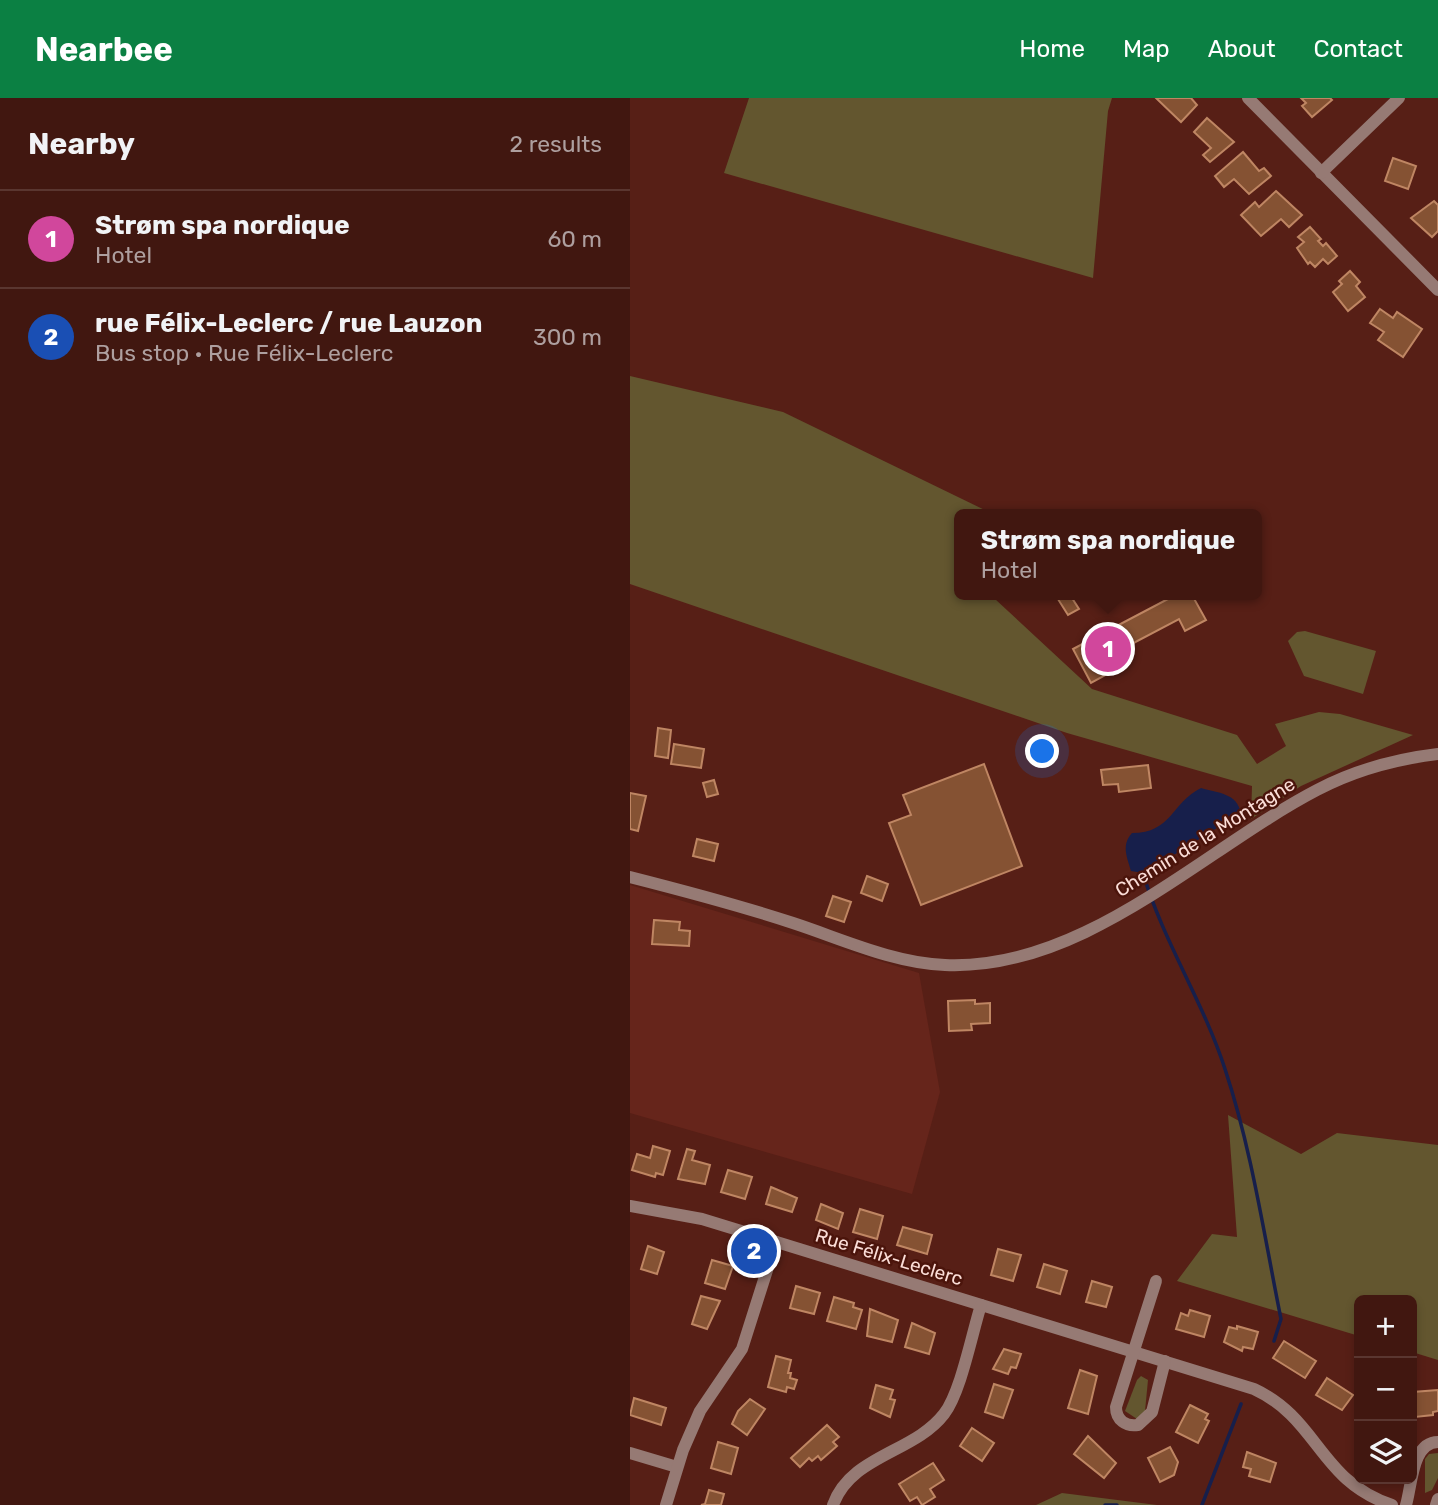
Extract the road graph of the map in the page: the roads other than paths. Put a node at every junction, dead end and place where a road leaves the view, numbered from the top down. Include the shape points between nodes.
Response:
1 (1248, 98) edge
2 (1399, 98) edge
3 (1321, 173) junction
4 (1438, 290) edge
5 (1438, 754) edge
6 (630, 877) edge
7 (630, 1206) edge
8 (776, 1242) junction
9 (1156, 1281) dead end
10 (981, 1305) junction
11 (1135, 1352) junction
12 (1165, 1361) junction
13 (1438, 1442) edge
14 (630, 1453) edge
15 (677, 1467) junction
16 (1438, 1499) edge
17 (666, 1505) edge
18 (833, 1505) edge
19 (1392, 1505) edge
20 (1406, 1505) edge
21 (1436, 1505) edge

1 - 3 street
2 - 3 street
3 - 4 street
5 - 6 street, Chemin de la Montagne via 1377,766 1324,786 1139,903 1084,931 998,961 946,965 891,956 729,902
7 - 8 street, Rue Félix-Leclerc via 677,1213
8 - 10 street, Rue Félix-Leclerc
8 - 15 street via 742,1349 700,1411
9 - 11 street
10 - 11 street, Rue Félix-Leclerc
10 - 18 street via 944,1414 855,1473
11 - 12 street, Rue Félix-Leclerc
11 - 12 street via 1116,1407 1120,1420 1132,1426 1149,1417
12 - 19 street, Rue Félix-Leclerc via 1244,1385 1272,1399 1295,1417 1350,1485
13 - 20 street via 1426,1444 1419,1452
14 - 15 street
15 - 17 street
16 - 21 street

